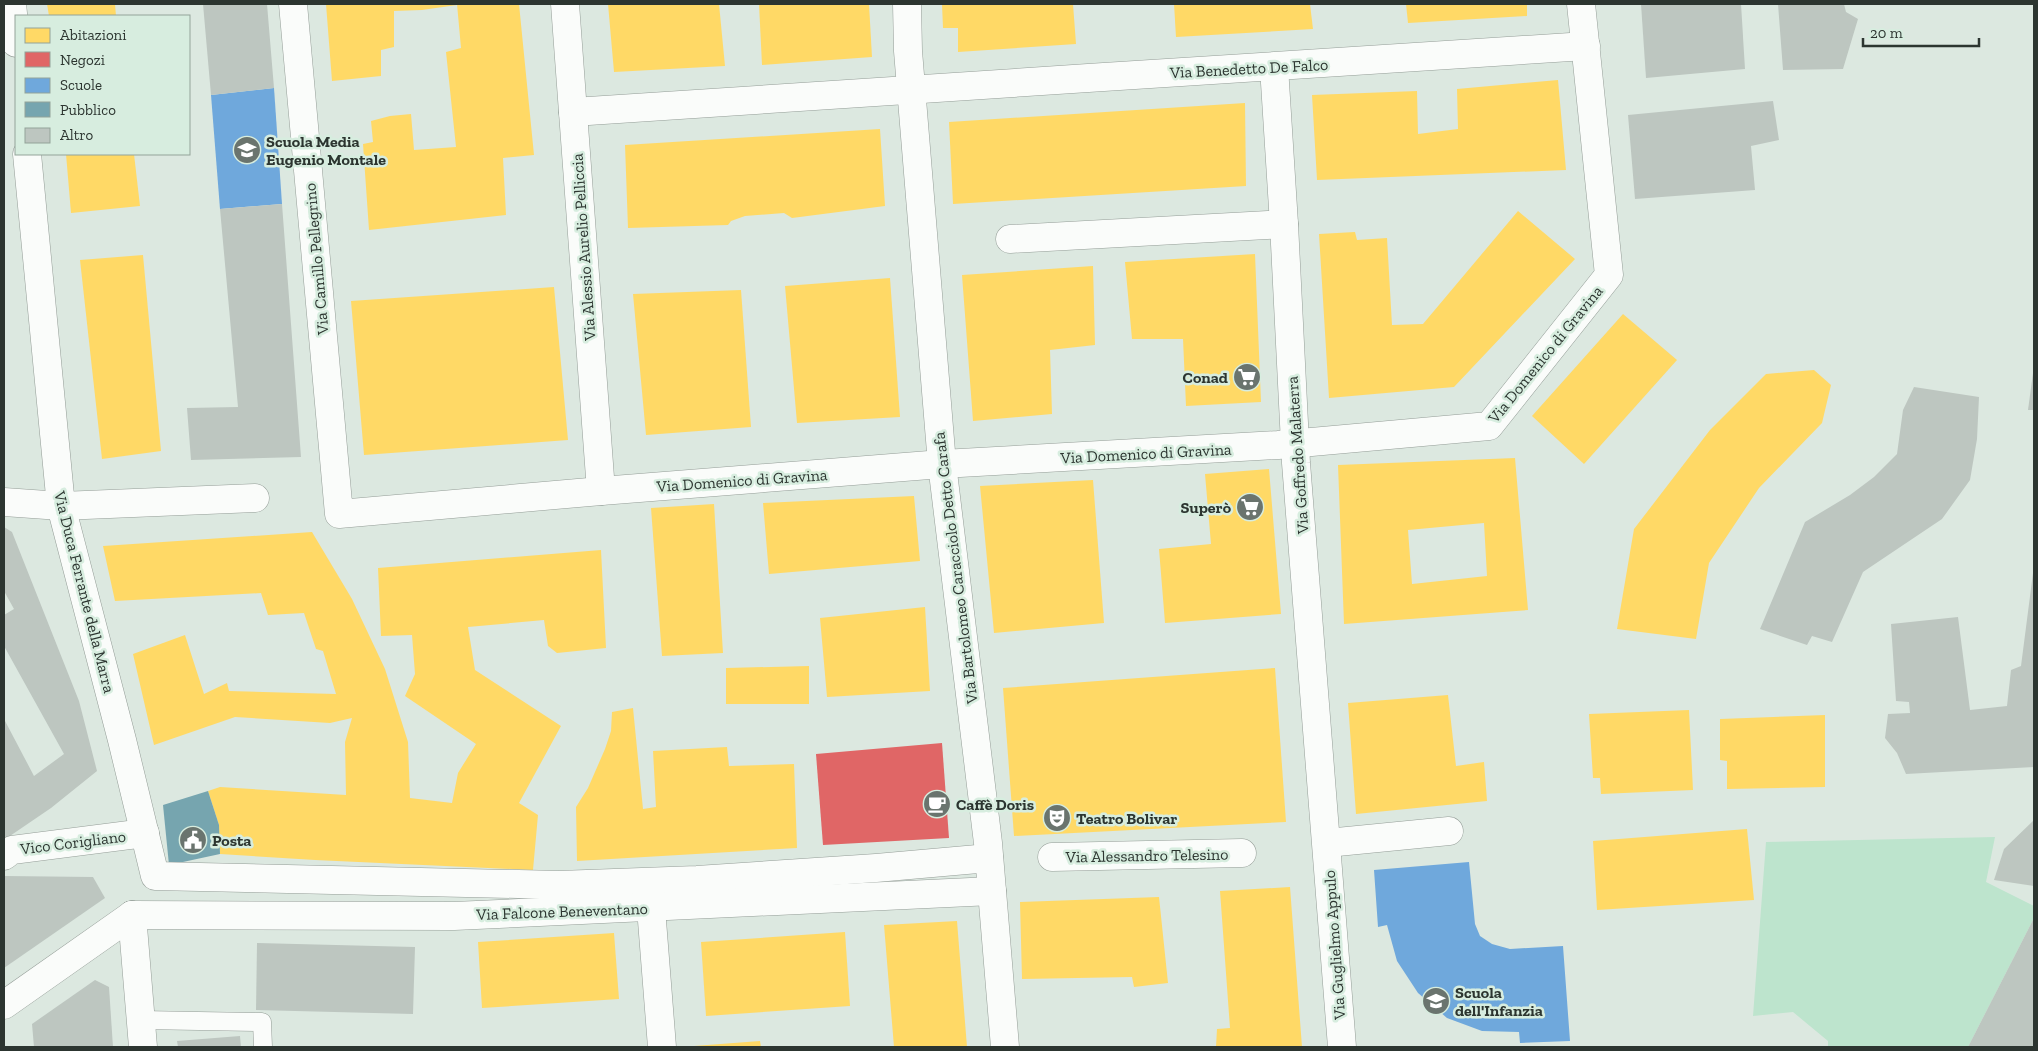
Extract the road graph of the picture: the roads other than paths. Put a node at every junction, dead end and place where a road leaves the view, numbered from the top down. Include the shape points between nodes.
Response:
1 (12, 4) edge
2 (293, 4) edge
3 (565, 4) edge
4 (906, 4) edge
5 (1581, 4) edge
6 (15, 34) edge
7 (1586, 46) junction
8 (1274, 67) junction
9 (912, 88) junction
10 (573, 112) junction
11 (27, 155) edge
12 (1284, 224) junction
13 (1010, 239) dead end
14 (1295, 444) junction
15 (942, 464) junction
16 (601, 491) junction
17 (255, 498) dead end
18 (4, 502) edge
19 (61, 506) junction
20 (339, 514) joint
21 (1449, 831) dead end
22 (145, 833) junction
23 (1327, 843) junction
24 (1242, 853) dead end
25 (4, 856) edge
26 (1052, 857) dead end
27 (990, 858) junction
28 (155, 876) joint
29 (992, 890) junction
30 (650, 908) junction
31 (132, 915) junction
32 (4, 1004) edge
33 (141, 1020) junction
34 (143, 1047) edge
35 (263, 1047) edge
36 (662, 1047) edge
37 (1005, 1047) edge
38 (1342, 1047) edge

1 - 6 street
2 - 20 street, Via Camillo Pellegrino
3 - 10 street, Via Alessio Aurelio Pelliccia
4 - 9 street, Via Bartolomeo Caracciolo Detto Carafa
5 - 7 street, Via Domenico di Gravina
7 - 8 street, Via Benedetto De Falco
7 - 14 street, Via Domenico di Gravina via 1609,275 1489,426
8 - 9 street, Via Benedetto De Falco
8 - 12 street, Via Goffredo Malaterra
9 - 10 street, Via Benedetto De Falco
9 - 15 street, Via Bartolomeo Caracciolo Detto Carafa
10 - 16 street, Via Alessio Aurelio Pelliccia
11 - 19 street, Via Duca Ferrante della Marra
12 - 13 street
12 - 14 street, Via Goffredo Malaterra
14 - 15 street, Via Domenico di Gravina
14 - 23 street, Via Goffredo Malaterra
15 - 16 street, Via Domenico di Gravina
15 - 27 street, Via Bartolomeo Caracciolo Detto Carafa
16 - 20 street, Via Domenico di Gravina
17 - 19 street
18 - 19 street
19 - 22 street, Via Duca Ferrante della Marra
21 - 23 street
22 - 25 street, Vico Corigliano via 12,850
22 - 28 street, Via Duca Ferrante della Marra
23 - 38 street, Via Guglielmo Appulo
24 - 26 street, Via Alessandro Telesino
27 - 28 street, Via Falcone Beneventano via 697,880 559,885
27 - 29 street, Via Bartolomeo Caracciolo Detto Carafa
29 - 30 street, Via Falcone Beneventano
29 - 37 street, Via Bartolomeo Caracciolo Detto Carafa
30 - 31 street, Via Falcone Beneventano via 454,916
30 - 36 street
31 - 32 street
31 - 33 street
33 - 34 street
33 - 35 lane via 262,1022

